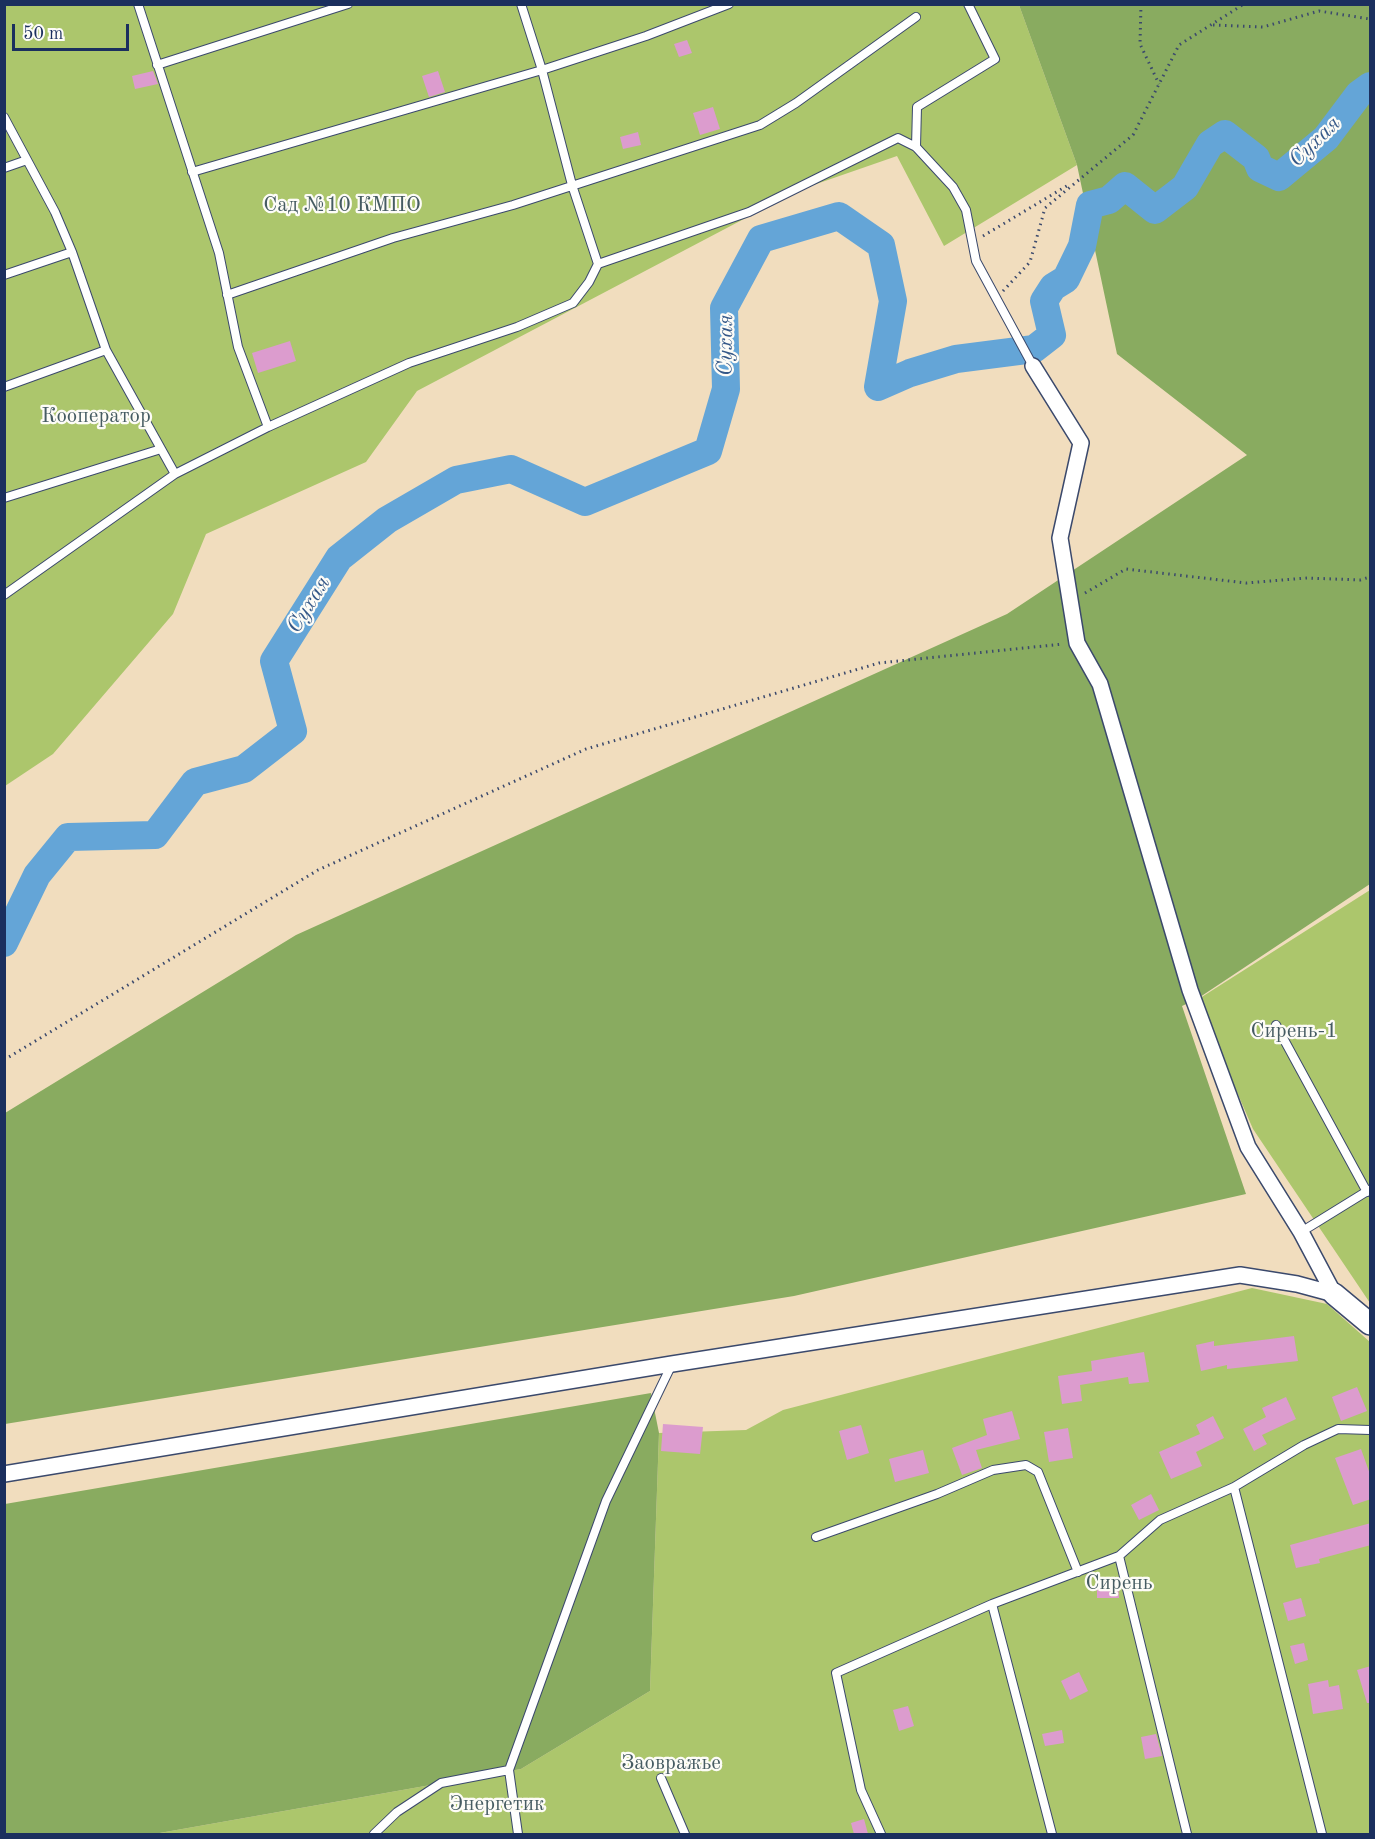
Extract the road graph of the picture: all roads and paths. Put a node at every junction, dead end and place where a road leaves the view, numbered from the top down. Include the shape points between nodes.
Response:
1 (138, 4) edge
2 (348, 4) edge
3 (521, 4) edge
4 (729, 4) edge
5 (968, 4) edge
6 (1141, 4) edge
7 (1244, 4) edge
8 (916, 17) dead end
9 (1371, 18) edge
10 (1211, 25) junction
11 (157, 65) junction
12 (542, 70) junction
13 (1159, 84) junction
14 (4, 117) edge
15 (916, 147) junction
16 (27, 160) junction
17 (4, 168) edge
18 (192, 172) junction
19 (1079, 179) junction
20 (572, 185) junction
21 (971, 243) junction
22 (72, 252) junction
23 (598, 264) junction
24 (4, 275) edge
25 (227, 295) junction
26 (995, 299) junction
27 (106, 350) junction
28 (1033, 366) joint
29 (4, 387) edge
30 (268, 427) junction
31 (161, 449) junction
32 (176, 474) junction
33 (4, 498) edge
34 (1371, 577) edge
35 (4, 595) edge
36 (1070, 602) junction
37 (1077, 643) junction
38 (1276, 1026) dead end
39 (4, 1060) edge
40 (1369, 1191) edge
41 (1301, 1232) junction
42 (1334, 1294) junction
43 (1371, 1324) edge
44 (672, 1364) junction
45 (1371, 1430) edge
46 (4, 1474) edge
47 (1234, 1487) junction
48 (816, 1537) dead end
49 (1119, 1556) junction
50 (1078, 1572) junction
51 (992, 1604) junction
52 (509, 1770) junction
53 (662, 1778) dead end
54 (374, 1834) edge
55 (518, 1834) edge
56 (685, 1834) edge
57 (881, 1834) edge
58 (1052, 1834) edge
59 (1187, 1834) edge
60 (1322, 1834) edge

1 - 11 lane
2 - 11 lane
3 - 12 lane
4 - 12 lane
5 - 15 lane via 995,59 917,107
6 - 13 path via 1140,44
7 - 10 path
8 - 20 lane via 760,125
9 - 10 path via 1319,11 1263,27
10 - 13 path via 1179,45
11 - 18 lane
12 - 18 lane
12 - 20 lane
13 - 19 path via 1133,135
14 - 16 lane
15 - 21 lane via 953,187 966,210
15 - 23 lane via 898,138 748,212
16 - 17 lane
16 - 22 lane
18 - 25 lane via 219,253
19 - 21 path
19 - 26 path via 1045,208 1030,262
20 - 23 lane
20 - 25 lane via 393,238
21 - 26 lane
22 - 24 lane
22 - 27 lane
23 - 30 lane via 573,303 517,327 409,363
25 - 30 lane via 238,347
26 - 28 lane
27 - 29 lane
27 - 31 lane
28 - 36 street via 1081,443 1060,538
30 - 32 lane
31 - 32 lane
31 - 33 lane
32 - 35 lane
34 - 36 path via 1246,583 1125,569
36 - 37 street
37 - 39 path via 879,663 586,749 318,870
37 - 41 street via 1100,684 1190,990 1248,1147
38 - 40 lane
40 - 41 lane
41 - 42 street
42 - 43 street
42 - 44 street via 1239,1275
44 - 46 street
44 - 52 lane via 606,1501
45 - 47 lane via 1338,1429
47 - 49 lane via 1160,1520
47 - 60 lane
48 - 50 lane via 993,1470 1026,1465 1038,1472
49 - 50 lane
49 - 59 lane
50 - 51 lane
51 - 57 lane via 836,1672 861,1790
51 - 58 lane
52 - 54 lane via 441,1783 397,1812
52 - 55 lane
53 - 56 lane

